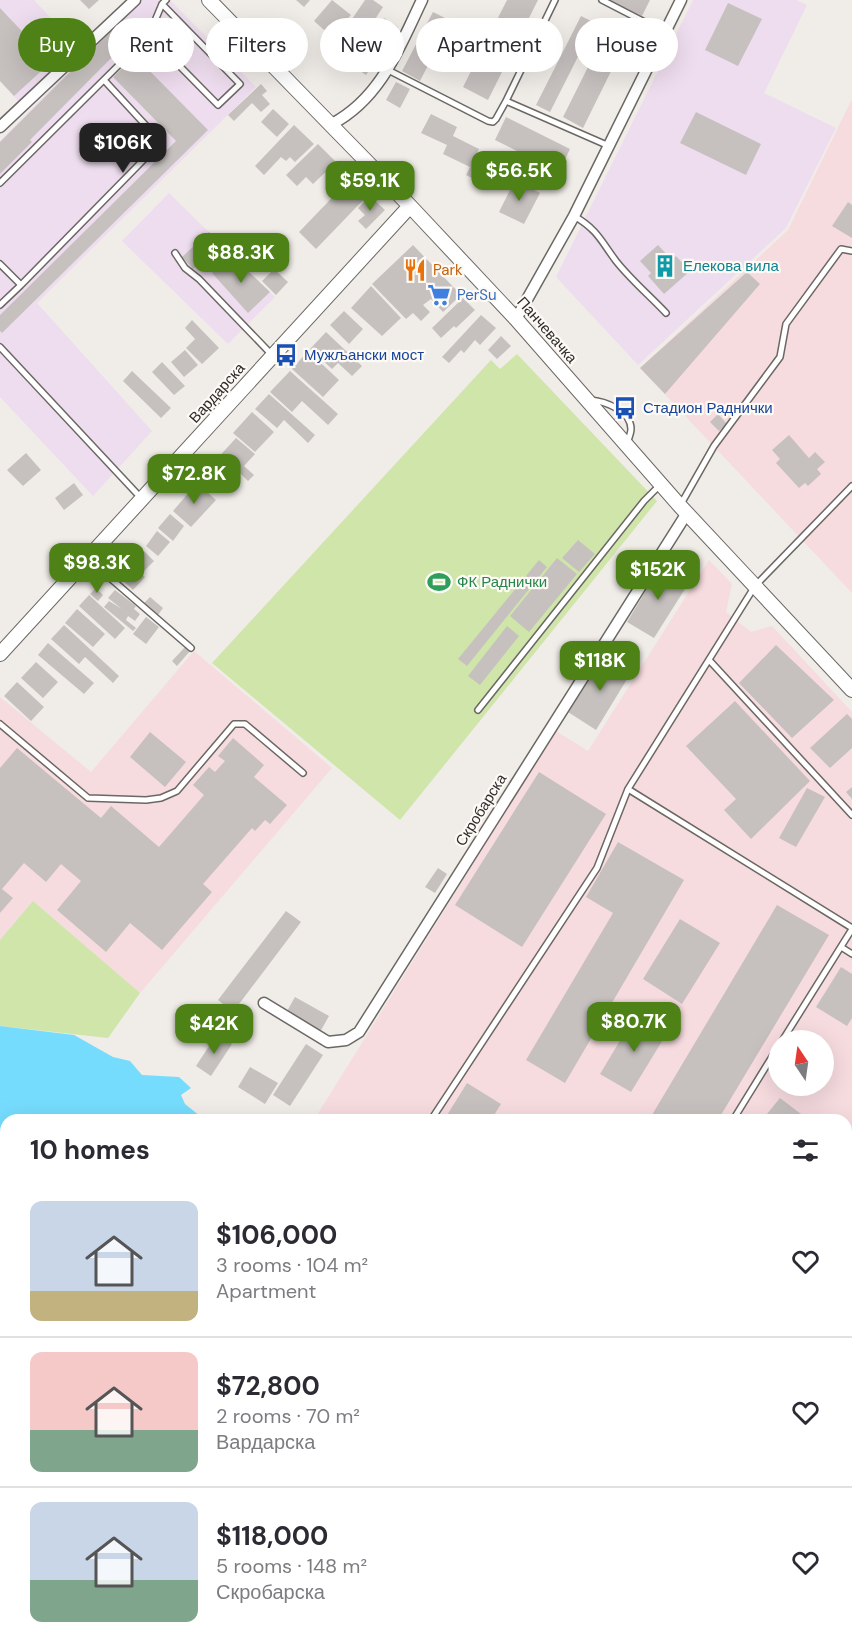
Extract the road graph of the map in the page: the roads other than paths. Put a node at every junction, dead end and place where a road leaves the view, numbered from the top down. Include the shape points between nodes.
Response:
1 (135, 0) edge
2 (209, 0) edge
3 (422, 0) edge
4 (555, 0) edge
5 (602, 0) edge
6 (681, 0) edge
7 (164, 2) edge
8 (157, 18) edge
9 (179, 18) edge
10 (636, 18) edge
11 (672, 18) edge
12 (194, 34) edge
13 (404, 37) edge
14 (112, 72) edge
15 (185, 72) edge
16 (386, 72) edge
17 (392, 72) edge
18 (646, 72) edge
19 (104, 80) junction
20 (506, 101) junction
21 (332, 124) junction
22 (0, 127) edge
23 (609, 146) junction
24 (0, 183) edge
25 (410, 206) junction
26 (574, 216) junction
27 (852, 251) edge
28 (175, 253) dead end
29 (0, 264) edge
30 (21, 285) junction
31 (0, 305) edge
32 (666, 313) dead end
33 (516, 320) junction
34 (0, 347) edge
35 (273, 356) junction
36 (662, 484) junction
37 (852, 486) edge
38 (142, 499) junction
39 (683, 509) junction
40 (87, 558) junction
41 (755, 586) junction
42 (191, 648) dead end
43 (0, 654) edge
44 (710, 661) junction
45 (852, 690) edge
46 (478, 710) dead end
47 (0, 724) edge
48 (303, 773) dead end
49 (628, 789) junction
50 (852, 815) edge
51 (852, 929) edge
52 (841, 947) junction
53 (852, 954) edge
54 (264, 1003) dead end
55 (789, 1030) edge
56 (768, 1063) edge
57 (435, 1114) edge
58 (737, 1114) edge

1 - 22 street
2 - 21 street, Панчевачка
3 - 13 street
4 - 20 lane
5 - 10 lane
6 - 11 street
7 - 8 lane
7 - 9 lane
12 - 15 lane via 240,84 218,105
14 - 19 lane
16 - 21 street via 362,104
17 - 20 lane via 488,121 496,119
18 - 23 street
19 - 24 lane
19 - 30 lane via 161,142
20 - 23 lane
21 - 25 street, Панчевачка
23 - 26 street
25 - 33 street, Панчевачка
25 - 35 street, Вардарска
26 - 32 lane via 598,233 617,262
26 - 33 street
27 - 39 lane via 841,249 786,324 780,357 714,446
28 - 35 lane via 185,268
29 - 30 lane
30 - 31 lane
33 - 36 street, Панчевачка
34 - 38 lane
35 - 38 street, Вардарска
36 - 39 street, Панчевачка
36 - 46 lane via 644,501
37 - 41 lane
38 - 40 street, Вардарска
39 - 41 street, Панчевачка
39 - 54 street, Скробарска via 359,1032 346,1040 328,1042
40 - 42 lane
40 - 43 street, Вардарска
41 - 44 lane
41 - 45 street, Панчевачка
44 - 49 lane
44 - 50 lane
47 - 48 lane via 88,798 146,800 177,791 234,724 239,723
49 - 51 lane
49 - 57 lane via 597,868
51 - 52 lane
52 - 53 lane
52 - 55 lane
56 - 58 lane

